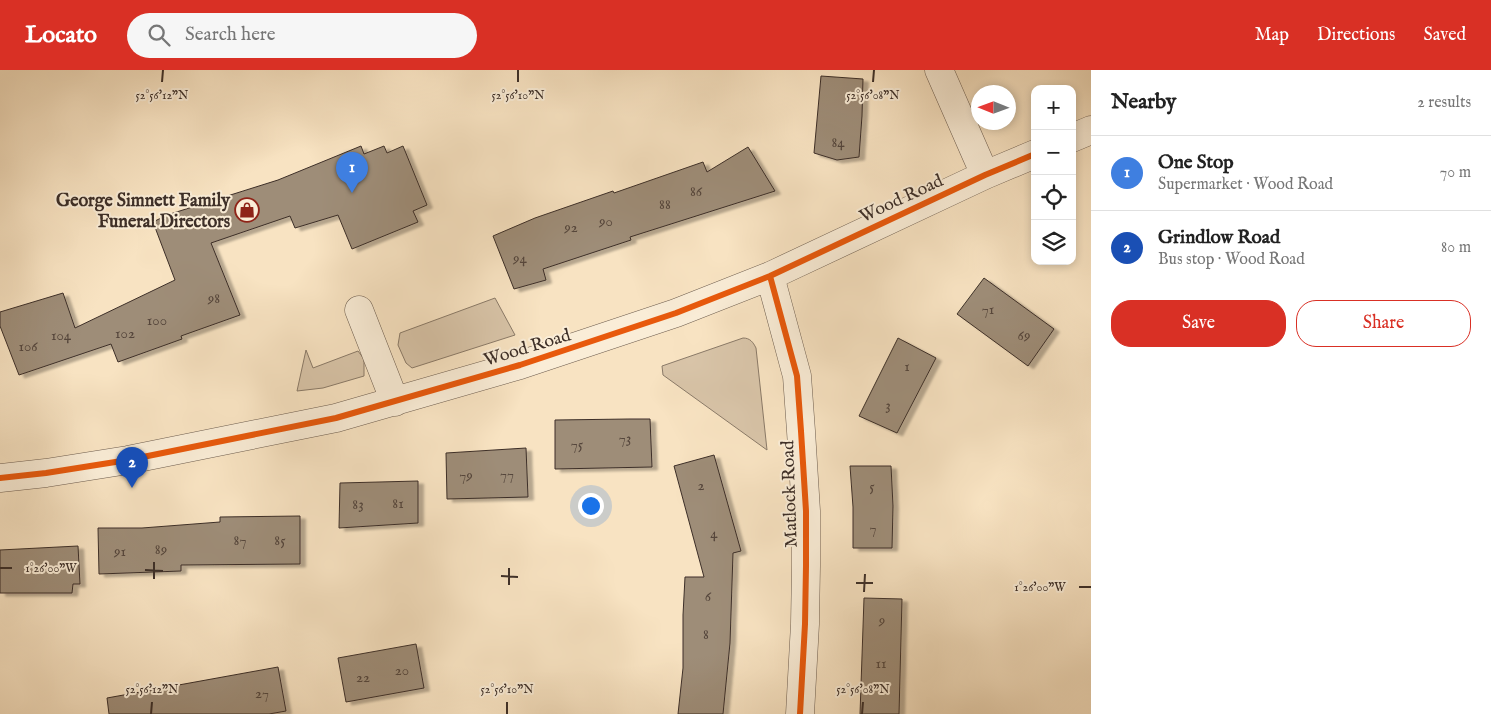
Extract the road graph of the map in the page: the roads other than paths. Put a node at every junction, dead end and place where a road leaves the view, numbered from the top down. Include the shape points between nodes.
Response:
1 (939, 70) edge
2 (1091, 130) edge
3 (1076, 136) edge
4 (1031, 156) edge
5 (985, 175) junction
6 (770, 276) junction
7 (359, 310) dead end
8 (395, 402) junction
9 (0, 478) edge
10 (800, 714) edge

1 - 5 street
2 - 3 street
4 - 5 street, Wood Road
5 - 6 street, Wood Road
6 - 8 street, Wood Road via 598,340
6 - 10 street, Matlock Road via 797,376 801,431 806,566
7 - 8 street
8 - 9 street, Wood Road via 336,418 137,458

